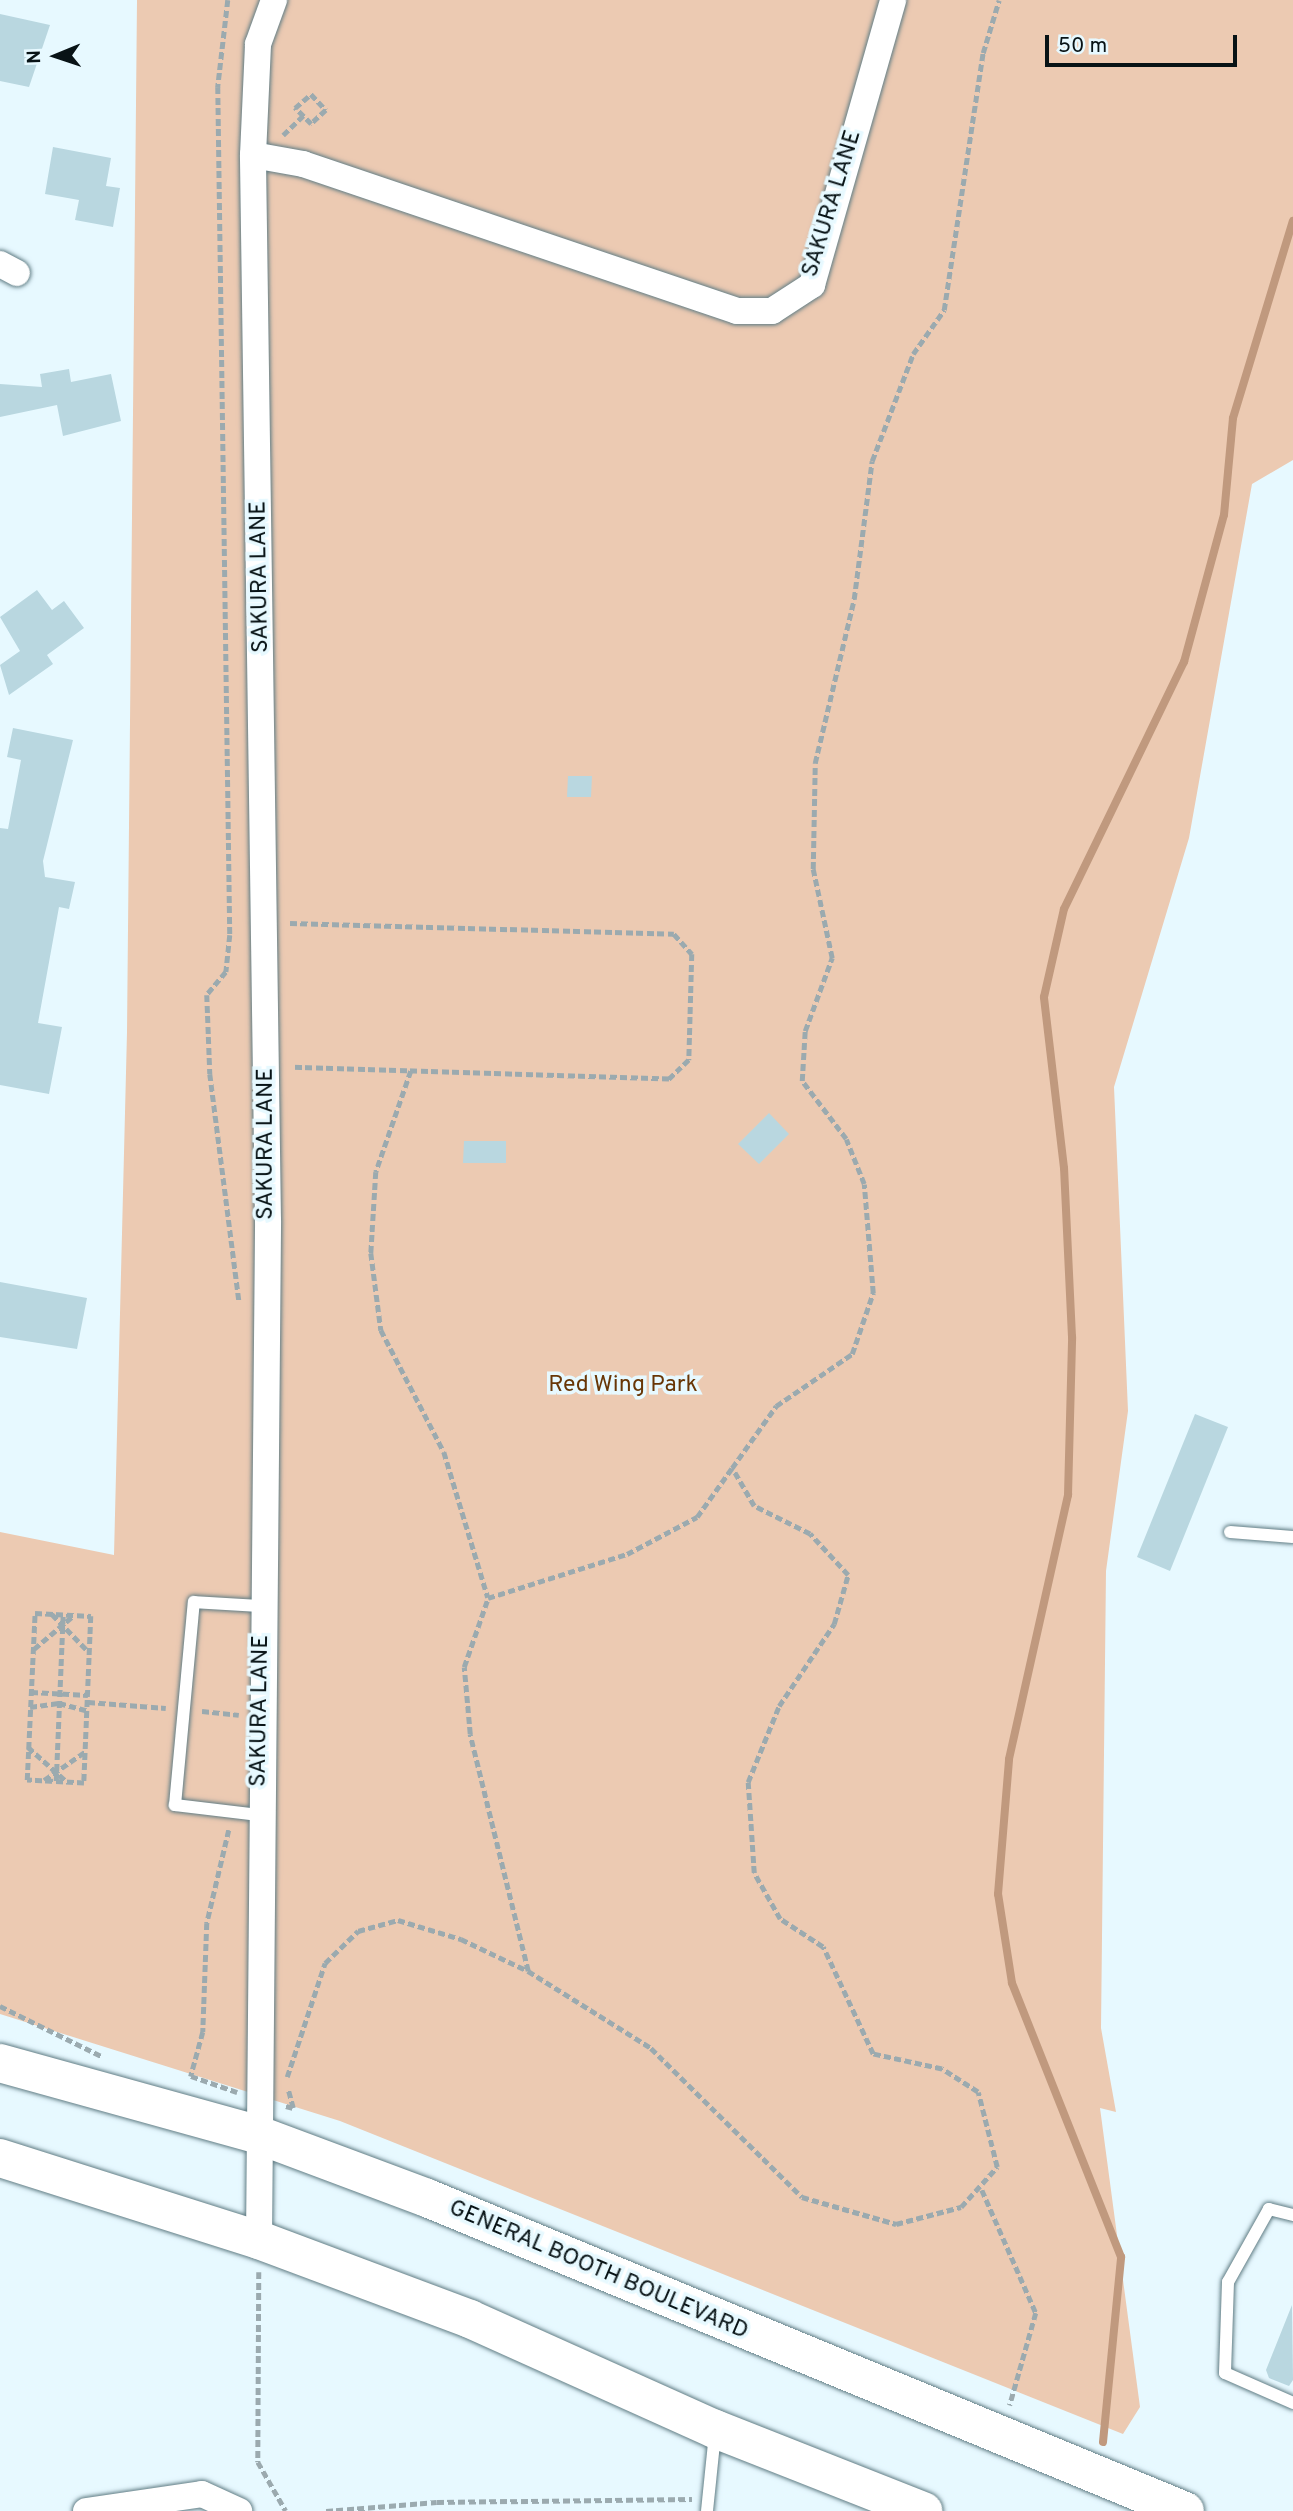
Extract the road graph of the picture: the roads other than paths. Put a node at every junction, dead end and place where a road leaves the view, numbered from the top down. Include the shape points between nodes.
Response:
1 (274, 0) edge
2 (893, 0) edge
3 (253, 155) junction
4 (1230, 1532) dead end
5 (1293, 1537) edge
6 (262, 1606) junction
7 (246, 1813) junction
8 (0, 2063) edge
9 (256, 2116) junction
10 (0, 2158) edge
11 (1293, 2215) edge
12 (259, 2254) junction
13 (1293, 2403) edge
14 (715, 2429) junction
15 (707, 2508) edge
16 (86, 2511) edge
17 (239, 2511) edge
18 (923, 2511) edge
19 (1185, 2511) edge

1 - 3 street, SAKURA LANE via 258,44
2 - 3 street, SAKURA LANE via 812,285 772,311 737,311 303,163
3 - 6 street, SAKURA LANE via 266,1067
4 - 5 lane
6 - 7 street, SAKURA LANE
6 - 7 lane via 194,1602 176,1804
7 - 9 street, SAKURA LANE
8 - 9 highway, GENERAL BOOTH BOULEVARD
9 - 12 street, SAKURA LANE
9 - 19 highway, GENERAL BOOTH BOULEVARD via 472,2216
10 - 12 highway
11 - 13 lane via 1269,2209 1228,2282 1225,2372
12 - 14 highway via 470,2319
14 - 15 lane
14 - 18 highway
16 - 17 street via 202,2494

